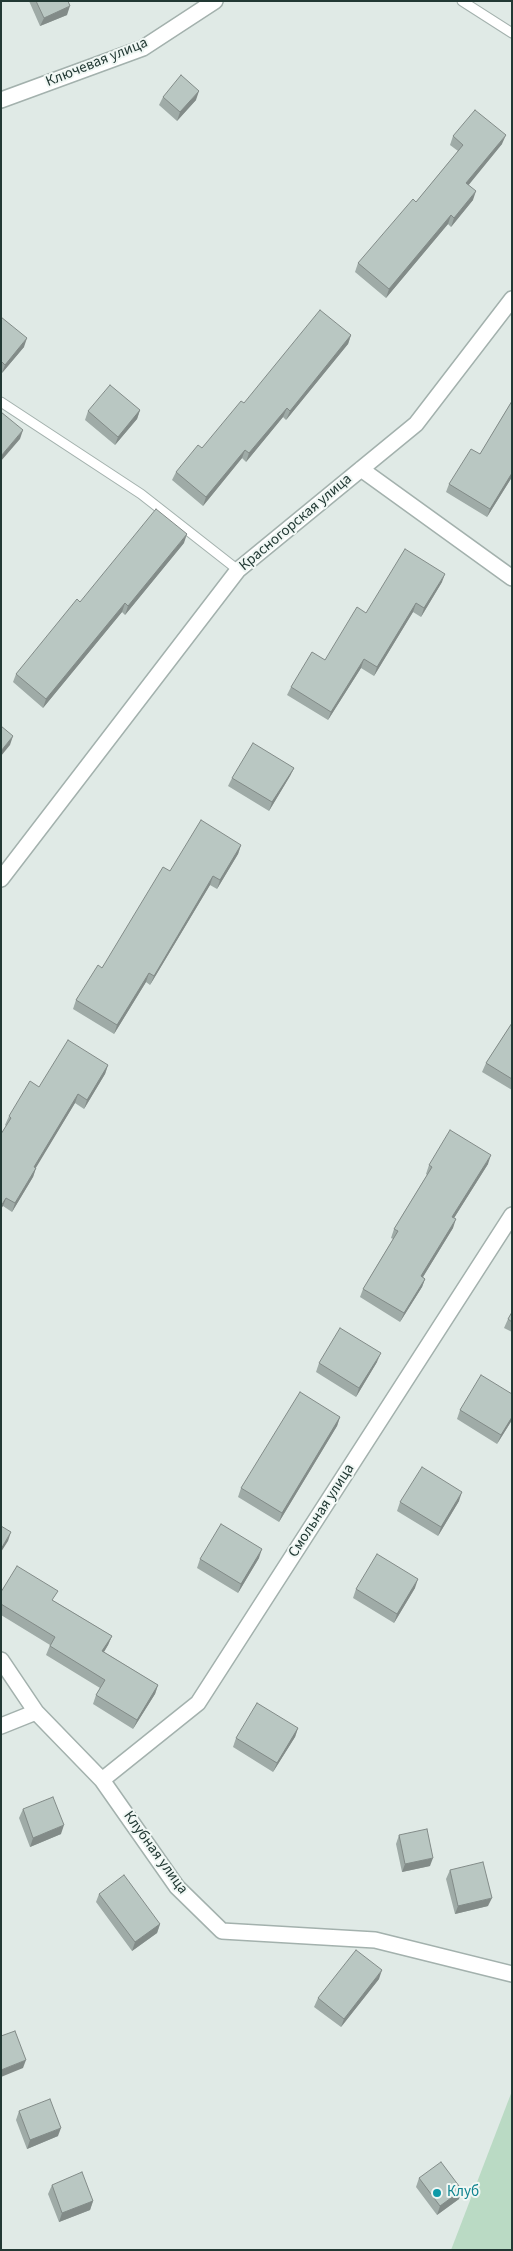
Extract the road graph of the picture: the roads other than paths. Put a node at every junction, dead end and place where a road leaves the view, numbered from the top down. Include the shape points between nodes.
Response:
1 (215, 1) edge
2 (462, 1) edge
3 (512, 33) edge
4 (1, 100) edge
5 (512, 298) edge
6 (1, 402) edge
7 (361, 469) junction
8 (238, 570) junction
9 (512, 578) edge
10 (1, 879) edge
11 (512, 1215) edge
12 (1, 1660) edge
13 (36, 1712) junction
14 (1, 1726) edge
15 (102, 1780) junction
16 (512, 1974) edge

1 - 4 street, Ключевая улица via 143,48
2 - 3 lane
5 - 7 street, Красногорская улица via 416,424
6 - 8 lane via 141,494
7 - 8 street, Красногорская улица
7 - 9 street
8 - 10 street, Красногорская улица
11 - 15 street, Смольная улица via 198,1703
12 - 13 street, Клубная улица
13 - 14 street
13 - 15 street, Клубная улица
15 - 16 street, Клубная улица via 177,1887 222,1931 375,1940

